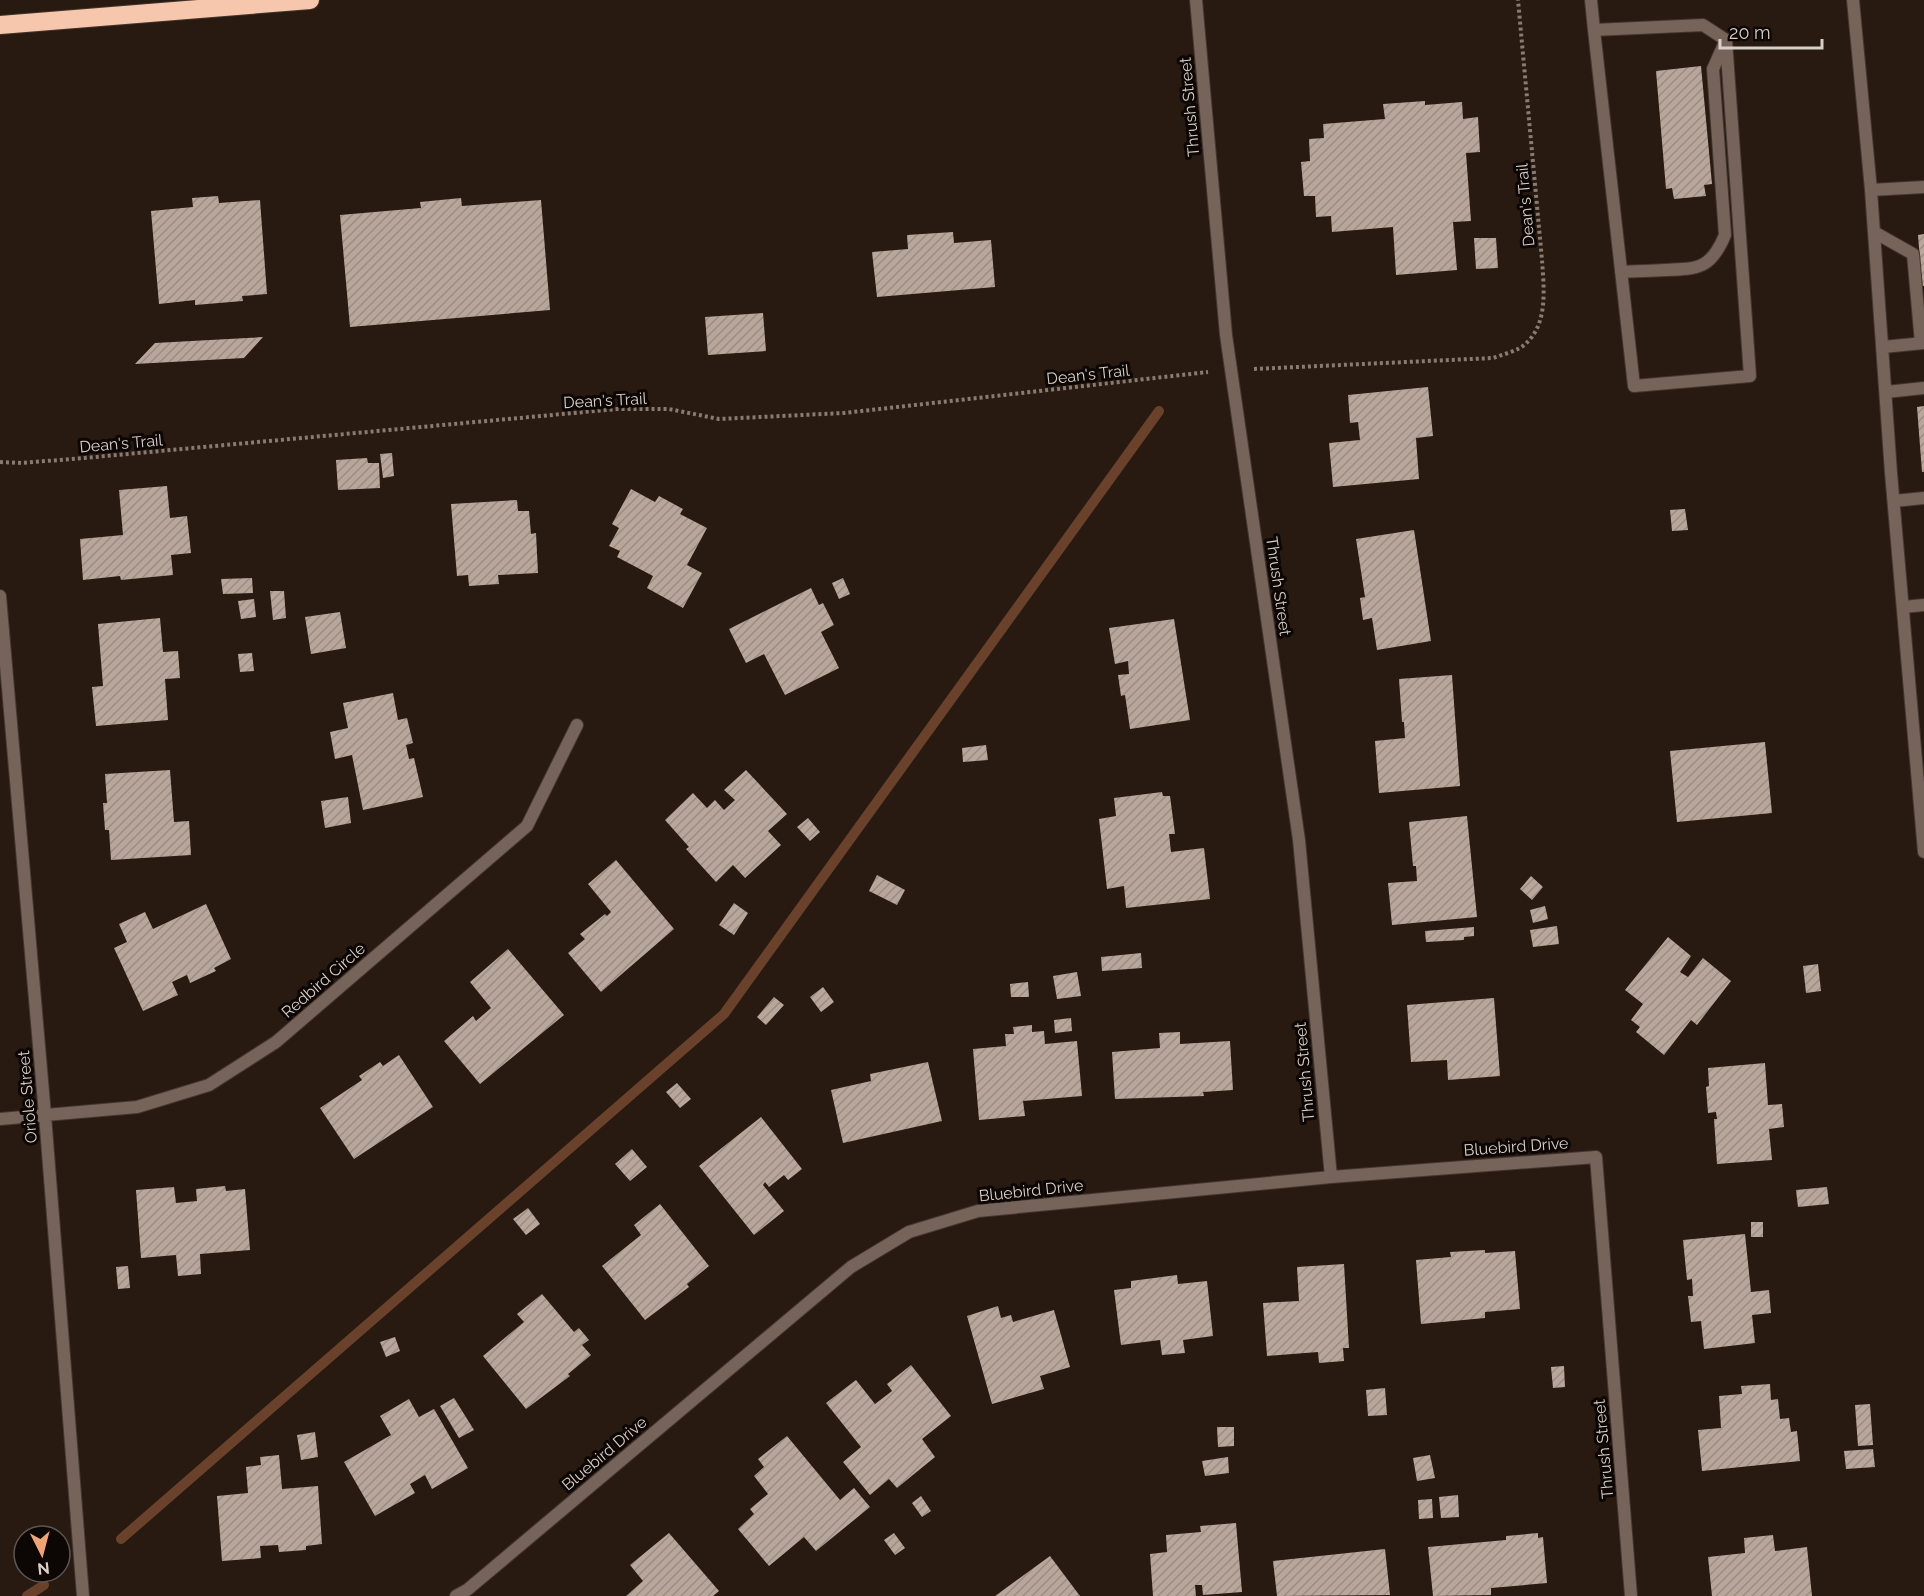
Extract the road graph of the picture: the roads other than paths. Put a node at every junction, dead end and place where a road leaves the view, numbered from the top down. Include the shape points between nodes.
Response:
1 (310, 0) edge
2 (1196, 0) edge
3 (1591, 0) edge
4 (1853, 0) edge
5 (0, 25) edge
6 (1594, 30) junction
7 (1726, 40) junction
8 (1924, 187) edge
9 (1871, 190) junction
10 (1874, 232) junction
11 (1621, 272) junction
12 (1923, 343) edge
13 (1883, 347) junction
14 (1924, 388) edge
15 (1886, 392) junction
16 (1924, 498) edge
17 (1894, 501) junction
18 (0, 596) edge
19 (1924, 605) edge
20 (1903, 607) junction
21 (1918, 713) edge
22 (577, 725) dead end
23 (1923, 821) edge
24 (1924, 852) edge
25 (45, 1115) junction
26 (0, 1119) edge
27 (1596, 1157) joint
28 (1330, 1177) junction
29 (83, 1596) edge
30 (456, 1596) edge
31 (1631, 1596) edge

1 - 5 highway
2 - 28 street, Thrush Street via 1226,335 1299,840
3 - 6 street
4 - 9 street
6 - 7 street via 1703,25
6 - 11 street
7 - 11 street via 1713,69 1725,235 1719,250 1695,269
7 - 11 street via 1750,376 1634,386
8 - 9 street
9 - 10 street
10 - 12 street via 1913,254
10 - 13 street
12 - 13 street
13 - 15 street
14 - 15 street
15 - 17 street
16 - 17 street
17 - 20 street
18 - 25 street, Oriole Street
19 - 20 street
20 - 21 street
21 - 23 street
22 - 25 street, Redbird Circle via 526,826 276,1042 209,1085 137,1107
23 - 24 street
25 - 26 street, Redbird Circle
25 - 29 street, Oriole Street
27 - 28 street, Bluebird Drive
27 - 31 street, Thrush Street
28 - 30 street, Bluebird Drive via 978,1211 909,1232 851,1267

